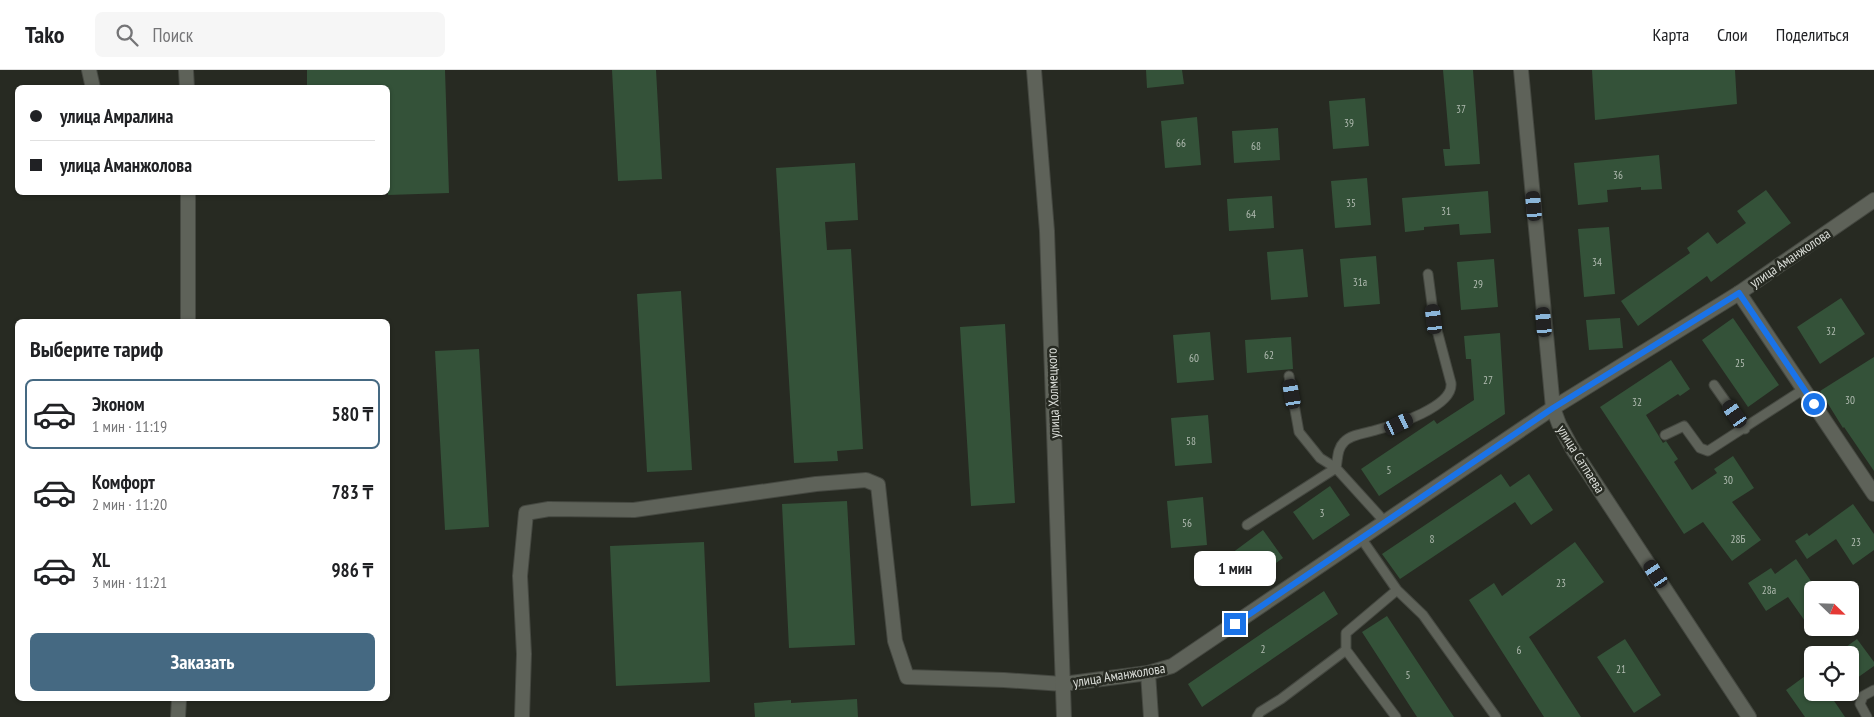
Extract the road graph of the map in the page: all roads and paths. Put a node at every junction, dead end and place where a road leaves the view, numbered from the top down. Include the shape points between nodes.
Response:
1 (88, 70) edge
2 (186, 70) edge
3 (1034, 70) edge
4 (1522, 70) edge
5 (92, 85) edge
6 (186, 85) edge
7 (188, 195) edge
8 (1874, 200) edge
9 (1428, 274) dead end
10 (1739, 293) junction
11 (188, 319) edge
12 (1289, 376) dead end
13 (1714, 385) dead end
14 (1804, 390) junction
15 (1553, 408) junction
16 (1745, 429) junction
17 (1664, 435) dead end
18 (1336, 468) junction
19 (1874, 494) edge
20 (1385, 522) junction
21 (1247, 525) dead end
22 (1361, 538) junction
23 (1397, 590) junction
24 (1346, 650) junction
25 (1148, 673) junction
26 (1063, 684) junction
27 (1874, 690) edge
28 (179, 701) edge
29 (178, 717) edge
30 (522, 717) edge
31 (1064, 717) edge
32 (1151, 717) edge
33 (1257, 717) edge
34 (1396, 717) edge
35 (1496, 717) edge
36 (1750, 717) edge
37 (1867, 717) edge

1 - 5 street
2 - 6 street
3 - 26 street, улица Холмецкого via 1047,231
4 - 15 street, улица Сатпаева
7 - 11 street
8 - 10 street, улица Аманжолова
9 - 18 lane via 1434,319 1451,392 1436,407 1399,424 1348,438 1338,450
10 - 14 street
10 - 15 street, улица Аманжолова
12 - 18 lane via 1299,432 1320,458
13 - 16 lane
14 - 16 lane
14 - 19 street
15 - 20 street, улица Аманжолова
15 - 36 street, улица Сатпаева via 1572,448
16 - 17 lane via 1708,451 1700,448 1684,426
18 - 20 lane
18 - 21 lane
20 - 22 street, улица Аманжолова
22 - 23 lane
22 - 25 street, улица Аманжолова via 1172,666
23 - 24 lane via 1346,633
23 - 35 lane via 1423,615
24 - 33 lane
24 - 34 lane
25 - 26 street, улица Аманжолова
25 - 32 street
26 - 30 street, улица Аманжолова via 907,677 895,641 878,484 866,480 634,510 526,513 520,576 524,654
26 - 31 street, улица Холмецкого
27 - 37 lane via 1863,696 1860,704
28 - 29 street

